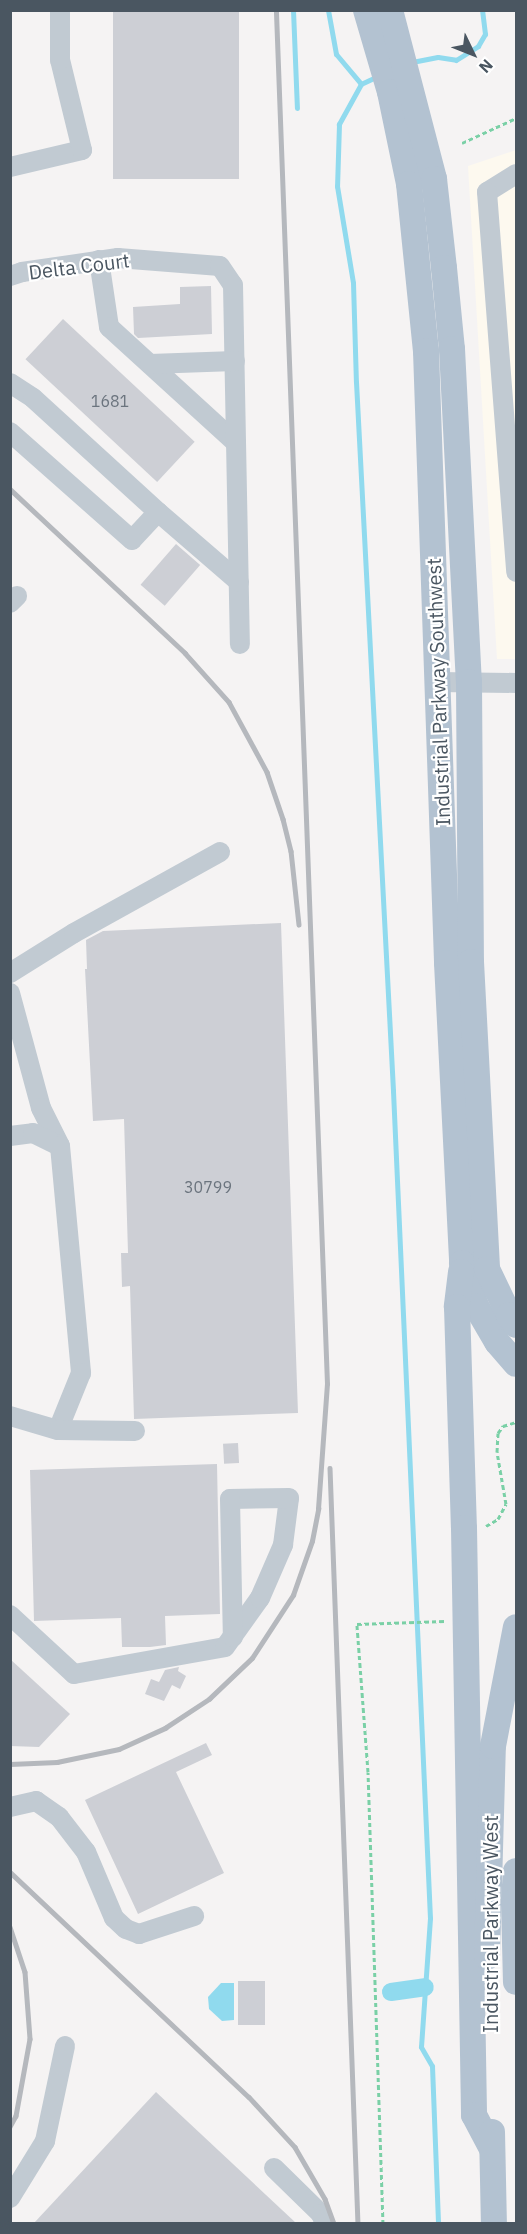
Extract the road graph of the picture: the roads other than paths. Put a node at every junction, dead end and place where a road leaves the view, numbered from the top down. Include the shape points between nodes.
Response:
1 (366, 10) edge
2 (390, 10) edge
3 (56, 12) edge
4 (10, 167) edge
5 (516, 174) edge
6 (99, 260) junction
7 (10, 276) edge
8 (235, 361) junction
9 (150, 364) junction
10 (13, 392) edge
11 (10, 432) edge
12 (236, 443) junction
13 (158, 512) junction
14 (516, 572) edge
15 (239, 582) junction
16 (240, 644) dead end
17 (438, 682) junction
18 (469, 682) junction
19 (516, 682) edge
20 (220, 852) dead end
21 (10, 973) edge
22 (10, 993) edge
23 (10, 1136) edge
24 (60, 1146) junction
25 (462, 1263) junction
26 (516, 1325) edge
27 (516, 1364) edge
28 (10, 1416) edge
29 (58, 1430) junction
30 (135, 1431) dead end
31 (10, 1615) edge
32 (516, 1627) edge
33 (232, 1637) junction
34 (10, 1807) edge
35 (516, 1871) edge
36 (195, 1916) dead end
37 (487, 1951) junction
38 (516, 1953) edge
39 (516, 1982) edge
40 (65, 2046) dead end
41 (492, 2148) junction
42 (274, 2168) dead end
43 (10, 2198) edge
44 (325, 2223) edge
45 (494, 2223) edge

1 - 17 main road, Industrial Parkway Southwest via 390,92 409,184 426,351
2 - 18 main road, Industrial Parkway Southwest via 434,179 452,349
3 - 4 street via 60,60 82,150
5 - 14 street via 487,192
6 - 7 street, Delta Court
6 - 8 street, Delta Court via 220,266 233,285
6 - 9 street via 109,327
8 - 9 street
8 - 12 street
9 - 12 street
10 - 13 street via 33,398
11 - 13 street via 132,540
12 - 15 street
13 - 15 street
15 - 16 street
17 - 18 street
17 - 25 main road, Industrial Parkway Southwest
18 - 19 street
18 - 26 main road, Industrial Parkway Southwest via 471,962 487,1269
20 - 21 street
22 - 24 street via 41,1108
23 - 24 street via 33,1132
24 - 29 street via 81,1373
25 - 27 main road, Industrial Parkway Southwest via 476,1306 497,1342
25 - 41 main road via 457,1308 474,2115
28 - 29 street
29 - 30 street
31 - 33 street via 74,1674 225,1647
32 - 37 main road, Industrial Parkway West via 493,1746
33 - 33 street via 260,1599 283,1545 289,1498 230,1499
34 - 36 street via 36,1801 59,1817 86,1852 114,1918 126,1929 139,1934
35 - 38 main road, Industrial Parkway West
37 - 38 street
37 - 41 main road, Industrial Parkway West
38 - 39 main road, Industrial Parkway West
40 - 43 street via 45,2141
41 - 45 main road, Industrial Parkway West
42 - 44 street via 321,2214

